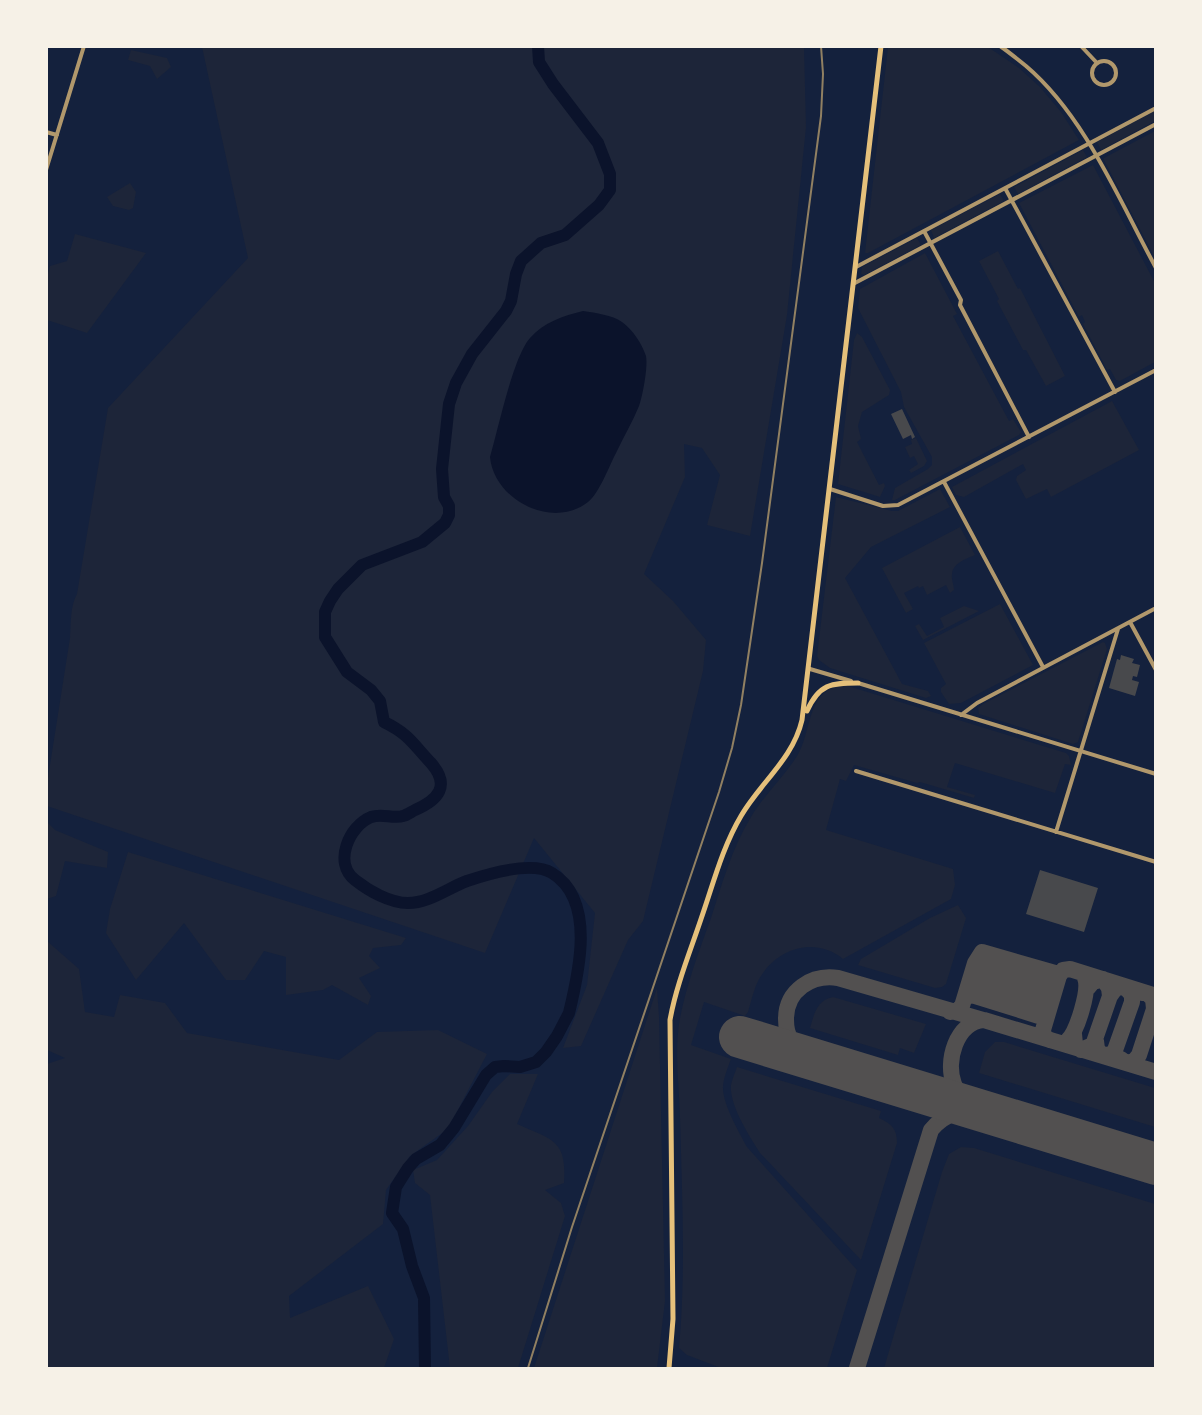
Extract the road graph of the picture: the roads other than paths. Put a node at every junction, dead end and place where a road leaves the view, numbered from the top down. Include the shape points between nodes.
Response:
1 (84, 46) edge
2 (881, 46) edge
3 (1000, 46) edge
4 (1081, 46) edge
5 (1007, 48) edge
6 (1097, 63) junction
7 (1155, 108) edge
8 (1155, 124) edge
9 (46, 132) edge
10 (57, 135) junction
11 (1089, 144) junction
12 (1096, 156) junction
13 (46, 170) edge
14 (1005, 188) junction
15 (1012, 201) junction
16 (924, 231) junction
17 (931, 243) junction
18 (856, 267) junction
19 (1155, 268) edge
20 (854, 284) junction
21 (1155, 370) edge
22 (1115, 392) junction
23 (1029, 437) junction
24 (944, 482) junction
25 (830, 489) junction
26 (1155, 608) edge
27 (1130, 622) junction
28 (1118, 628) junction
29 (1043, 668) junction
30 (810, 669) junction
31 (1155, 670) edge
32 (858, 683) junction
33 (960, 715) junction
34 (802, 720) junction
35 (1081, 751) junction
36 (856, 771) dead end
37 (1155, 774) edge
38 (1056, 832) junction
39 (1155, 862) edge
40 (669, 1368) edge

1 - 10 street
2 - 18 main road
3 - 5 street
4 - 6 street
5 - 11 street via 1062,102
6 - 6 street via 1092,73 1095,80 1101,84 1112,82 1116,75 1114,67 1109,62
7 - 11 street
8 - 12 street
9 - 10 street
10 - 13 street
11 - 12 street
11 - 14 street
12 - 15 street
12 - 19 street
14 - 15 street
14 - 16 street
15 - 17 street
15 - 22 street
16 - 17 street
16 - 18 street
17 - 20 street
17 - 23 street
18 - 20 main road
20 - 25 main road
21 - 22 street
22 - 23 street
23 - 24 street
24 - 25 street via 894,507
24 - 29 street
25 - 30 main road
26 - 27 street
27 - 28 street
27 - 31 street
28 - 29 street
28 - 35 street
29 - 33 street
30 - 32 street
30 - 34 main road
32 - 33 street
32 - 34 main road via 826,686 817,693
33 - 35 street
34 - 40 main road via 789,753 752,798 732,831 672,1009 669,1032 673,1319
35 - 37 street
35 - 38 street
36 - 38 street
38 - 39 street

